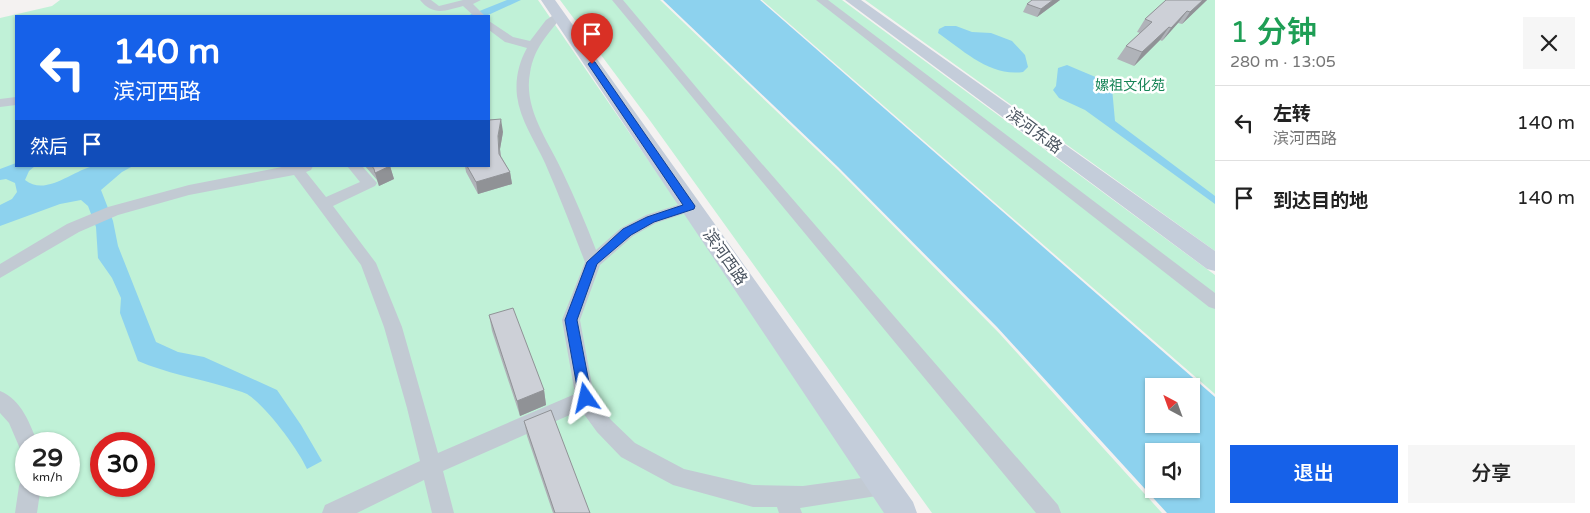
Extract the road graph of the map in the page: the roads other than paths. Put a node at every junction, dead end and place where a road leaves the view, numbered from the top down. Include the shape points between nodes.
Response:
1 (426, 0) edge
2 (617, 0) edge
3 (821, 0) edge
4 (852, 0) edge
5 (553, 7) edge
6 (475, 8) edge
7 (490, 25) edge
8 (533, 46) junction
9 (15, 101) edge
10 (0, 102) edge
11 (355, 167) edge
12 (300, 168) edge
13 (324, 204) junction
14 (690, 206) junction
15 (592, 262) junction
16 (1215, 263) edge
17 (0, 272) edge
18 (1215, 302) edge
19 (586, 398) junction
20 (0, 400) edge
21 (23, 432) edge
22 (431, 466) junction
23 (883, 485) junction
24 (28, 497) edge
25 (787, 505) edge
26 (26, 513) edge
27 (333, 513) edge
28 (443, 513) edge
29 (902, 513) edge
30 (1050, 513) edge

1 - 6 street via 439,9
2 - 30 street
3 - 18 street
4 - 16 street, 滨河东路
5 - 8 street
5 - 14 street, 滨河西路
7 - 8 street via 513,43
8 - 15 street via 525,69 522,95 532,126 570,204
9 - 10 street
11 - 13 street via 370,183
12 - 13 street
12 - 17 street via 189,190 113,211 30,252
13 - 22 street via 368,263 393,327
14 - 15 street via 651,219 627,232
14 - 23 street, 滨河西路
15 - 19 street via 571,320
19 - 22 street
19 - 25 street via 604,426 628,450 681,478
20 - 21 street via 17,417
22 - 27 street
22 - 28 street
23 - 25 street via 803,497
23 - 29 street, 滨河西路
24 - 26 street

